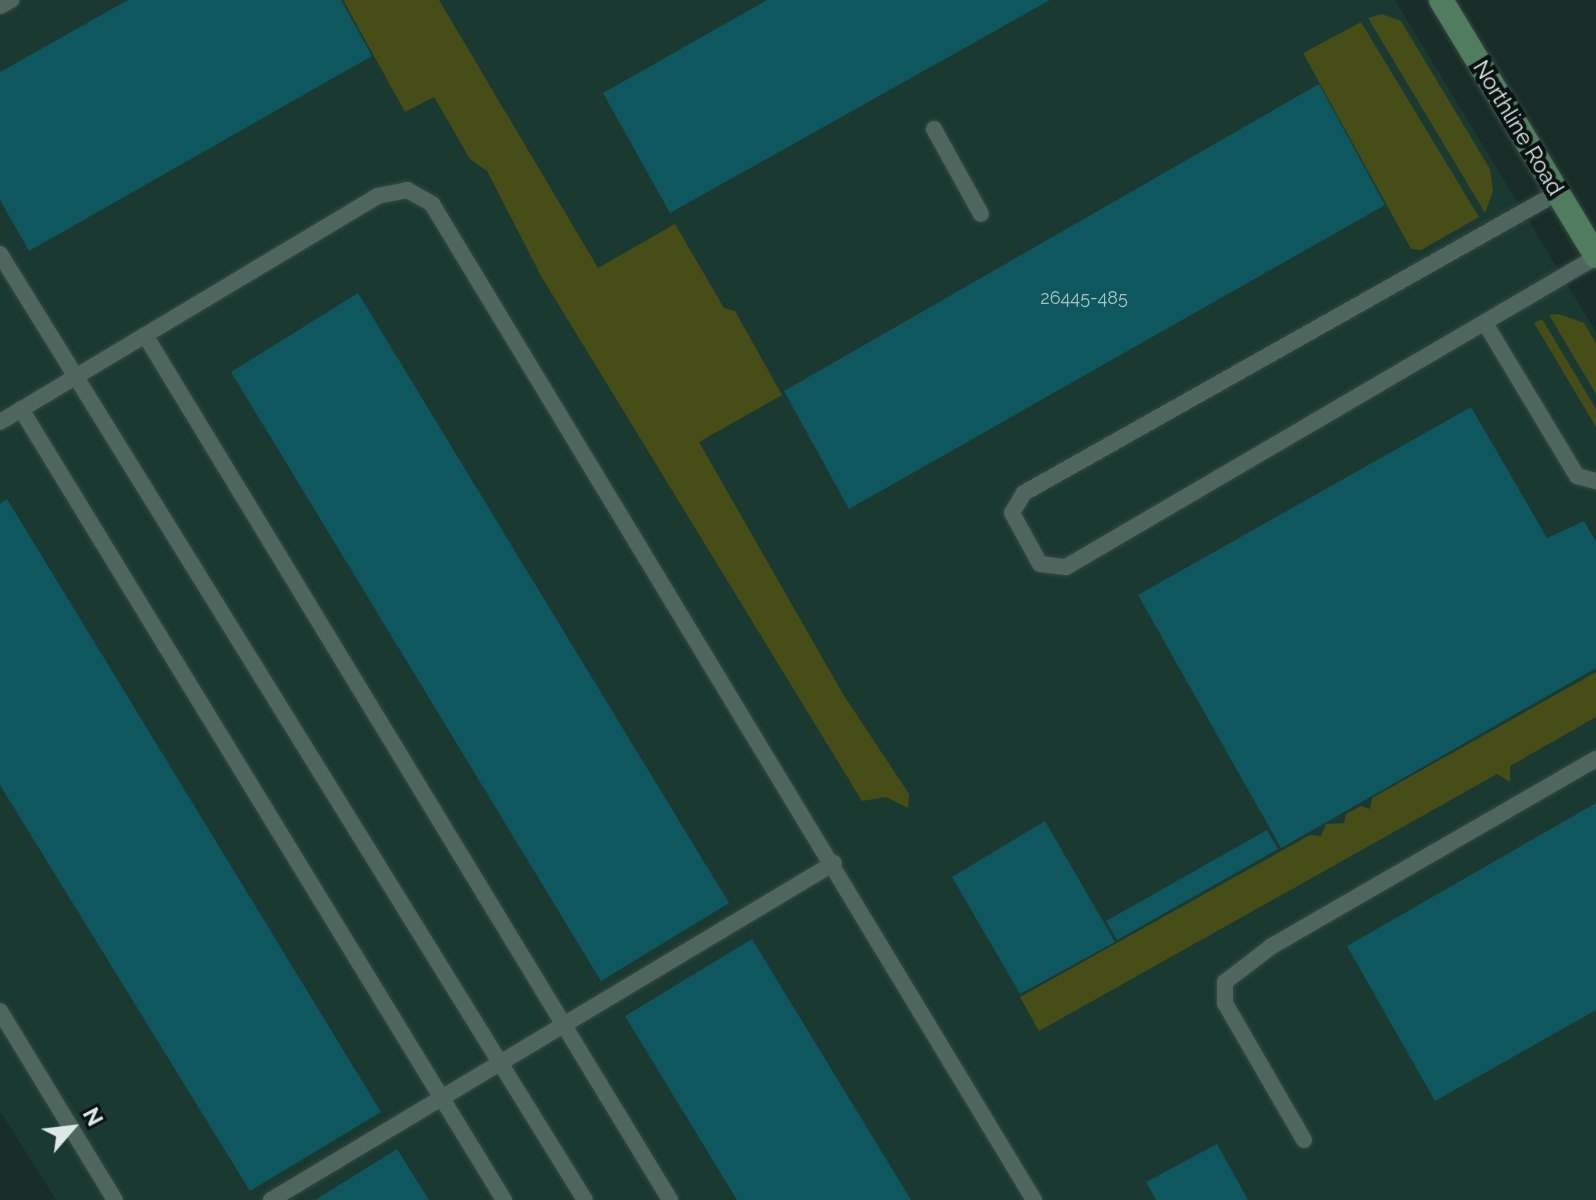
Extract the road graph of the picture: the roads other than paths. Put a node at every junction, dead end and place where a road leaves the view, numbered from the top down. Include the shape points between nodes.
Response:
1 (11, 0) edge
2 (1441, 0) edge
3 (0, 6) edge
4 (934, 129) dead end
5 (1557, 193) junction
6 (981, 214) dead end
7 (0, 254) edge
8 (1596, 256) edge
9 (1485, 323) junction
10 (145, 335) junction
11 (78, 375) junction
12 (21, 409) junction
13 (0, 422) edge
14 (1596, 481) edge
15 (1596, 759) edge
16 (834, 863) junction
17 (0, 1011) edge
18 (562, 1026) junction
19 (501, 1063) junction
20 (442, 1098) junction
21 (1304, 1140) dead end
22 (115, 1200) edge
23 (271, 1200) edge
24 (504, 1200) edge
25 (585, 1200) edge
26 (670, 1200) edge
27 (1034, 1200) edge

1 - 3 lane
2 - 5 main road, Northline Road
4 - 6 lane
5 - 8 main road, Northline Road
5 - 9 lane via 1024,493 1012,513 1040,564 1066,567
7 - 11 lane
8 - 9 lane
9 - 14 lane via 1577,476
10 - 11 lane
10 - 16 lane via 377,196 407,190 432,204
10 - 18 lane
11 - 12 lane
11 - 19 lane
12 - 13 lane
12 - 20 lane
15 - 21 lane via 1272,946 1225,982 1225,1003
16 - 18 lane
16 - 27 lane
17 - 22 lane
18 - 19 lane
18 - 26 lane
19 - 20 lane
19 - 25 lane
20 - 23 lane
20 - 24 lane

